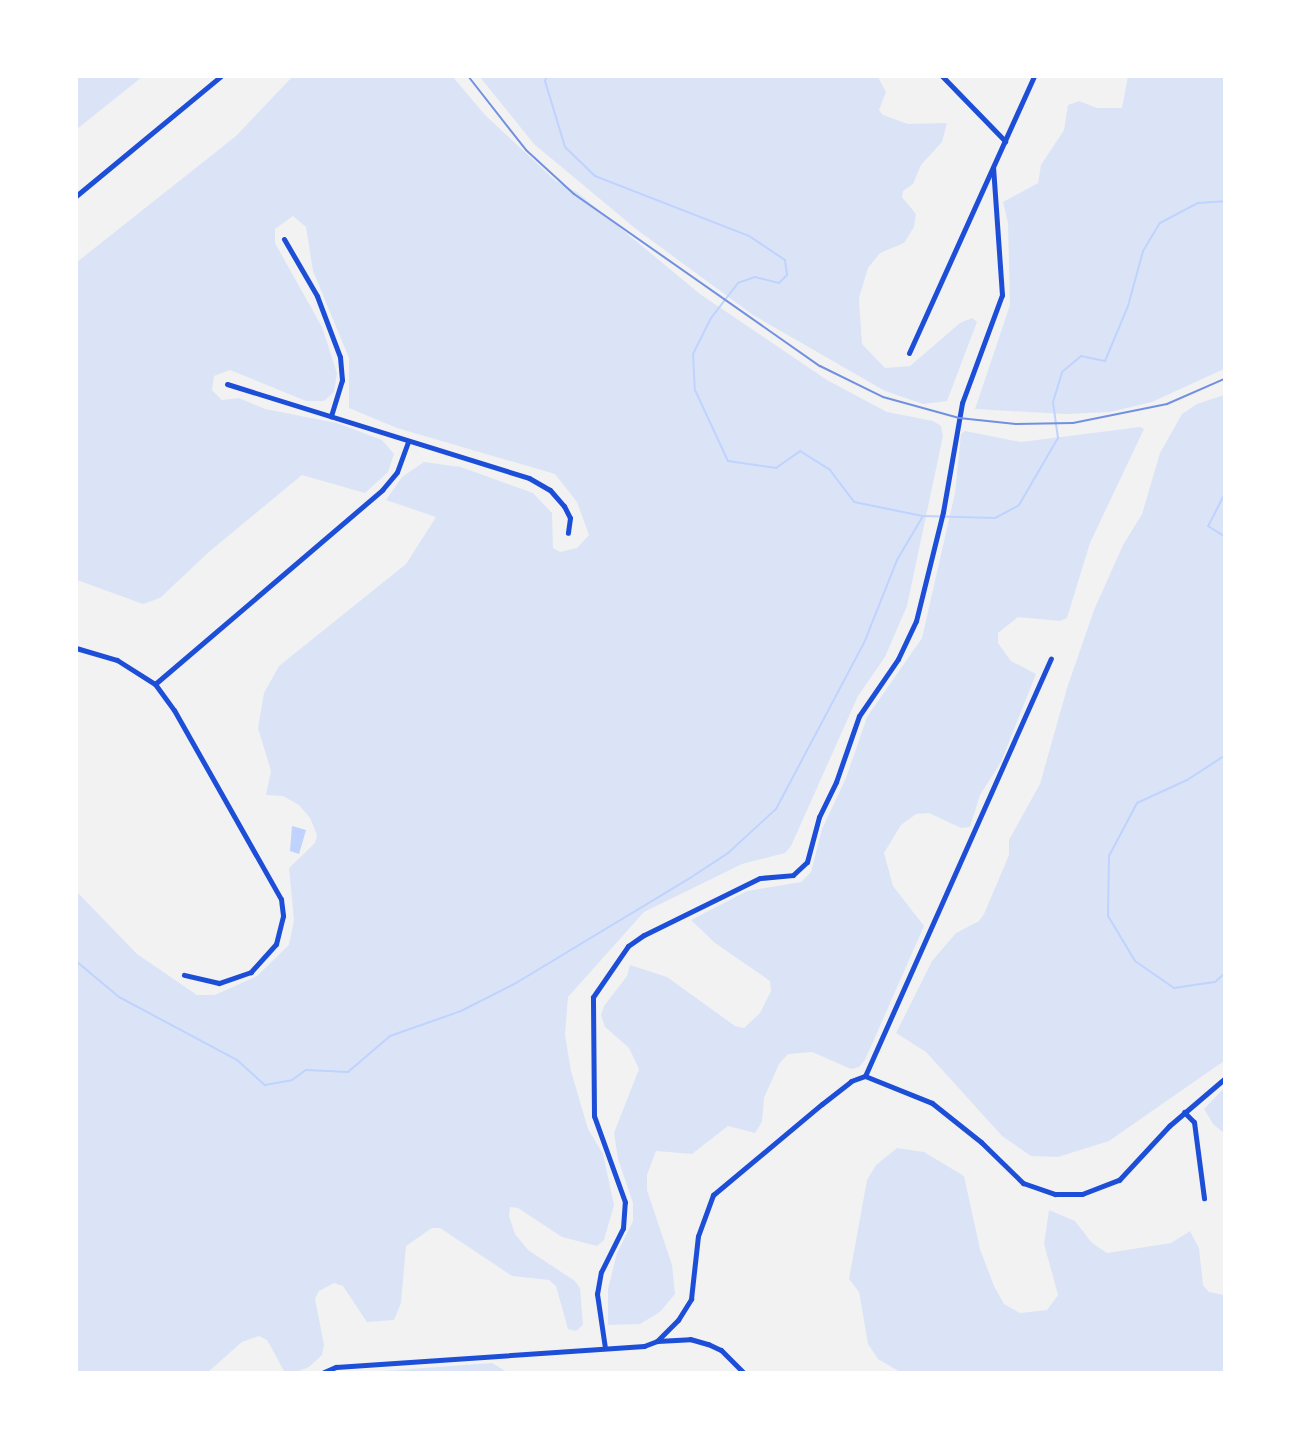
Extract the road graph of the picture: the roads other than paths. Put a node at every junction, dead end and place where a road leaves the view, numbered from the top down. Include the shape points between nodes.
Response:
1 (221, 76) edge
2 (942, 76) edge
3 (1034, 76) edge
4 (1005, 141) junction
5 (993, 167) junction
6 (76, 196) edge
7 (284, 239) dead end
8 (909, 352) dead end
9 (227, 384) dead end
10 (331, 416) junction
11 (408, 441) junction
12 (568, 533) dead end
13 (76, 648) edge
14 (1051, 659) dead end
15 (155, 684) junction
16 (184, 975) dead end
17 (865, 1076) junction
18 (1224, 1079) edge
19 (1184, 1112) junction
20 (1204, 1198) dead end
21 (657, 1341) junction
22 (605, 1348) junction
23 (324, 1372) edge
24 (743, 1372) edge

1 - 6 street
2 - 4 street
3 - 4 street
4 - 5 street
5 - 8 street
5 - 22 street via 1002,295 962,403 943,512 911,637 859,716 819,817 807,862 793,875 760,878 644,935 628,946 593,997 594,1116 626,1202 623,1228 601,1272 597,1294
7 - 10 street via 317,296 340,357 342,380
9 - 10 street
10 - 11 street
11 - 12 street via 537,482 564,507 570,518
11 - 15 street via 397,472 382,490
13 - 15 street via 117,660
14 - 17 street
15 - 16 street via 270,874 283,909 276,944 251,972 219,983
17 - 19 street via 932,1103 981,1142 1023,1183 1055,1194 1082,1194 1119,1180
17 - 21 street via 843,1087 713,1195 698,1236 691,1299 678,1320
18 - 19 street
19 - 20 street via 1194,1122
21 - 22 street
21 - 24 street via 690,1339 708,1344 721,1350
22 - 23 street via 336,1367

